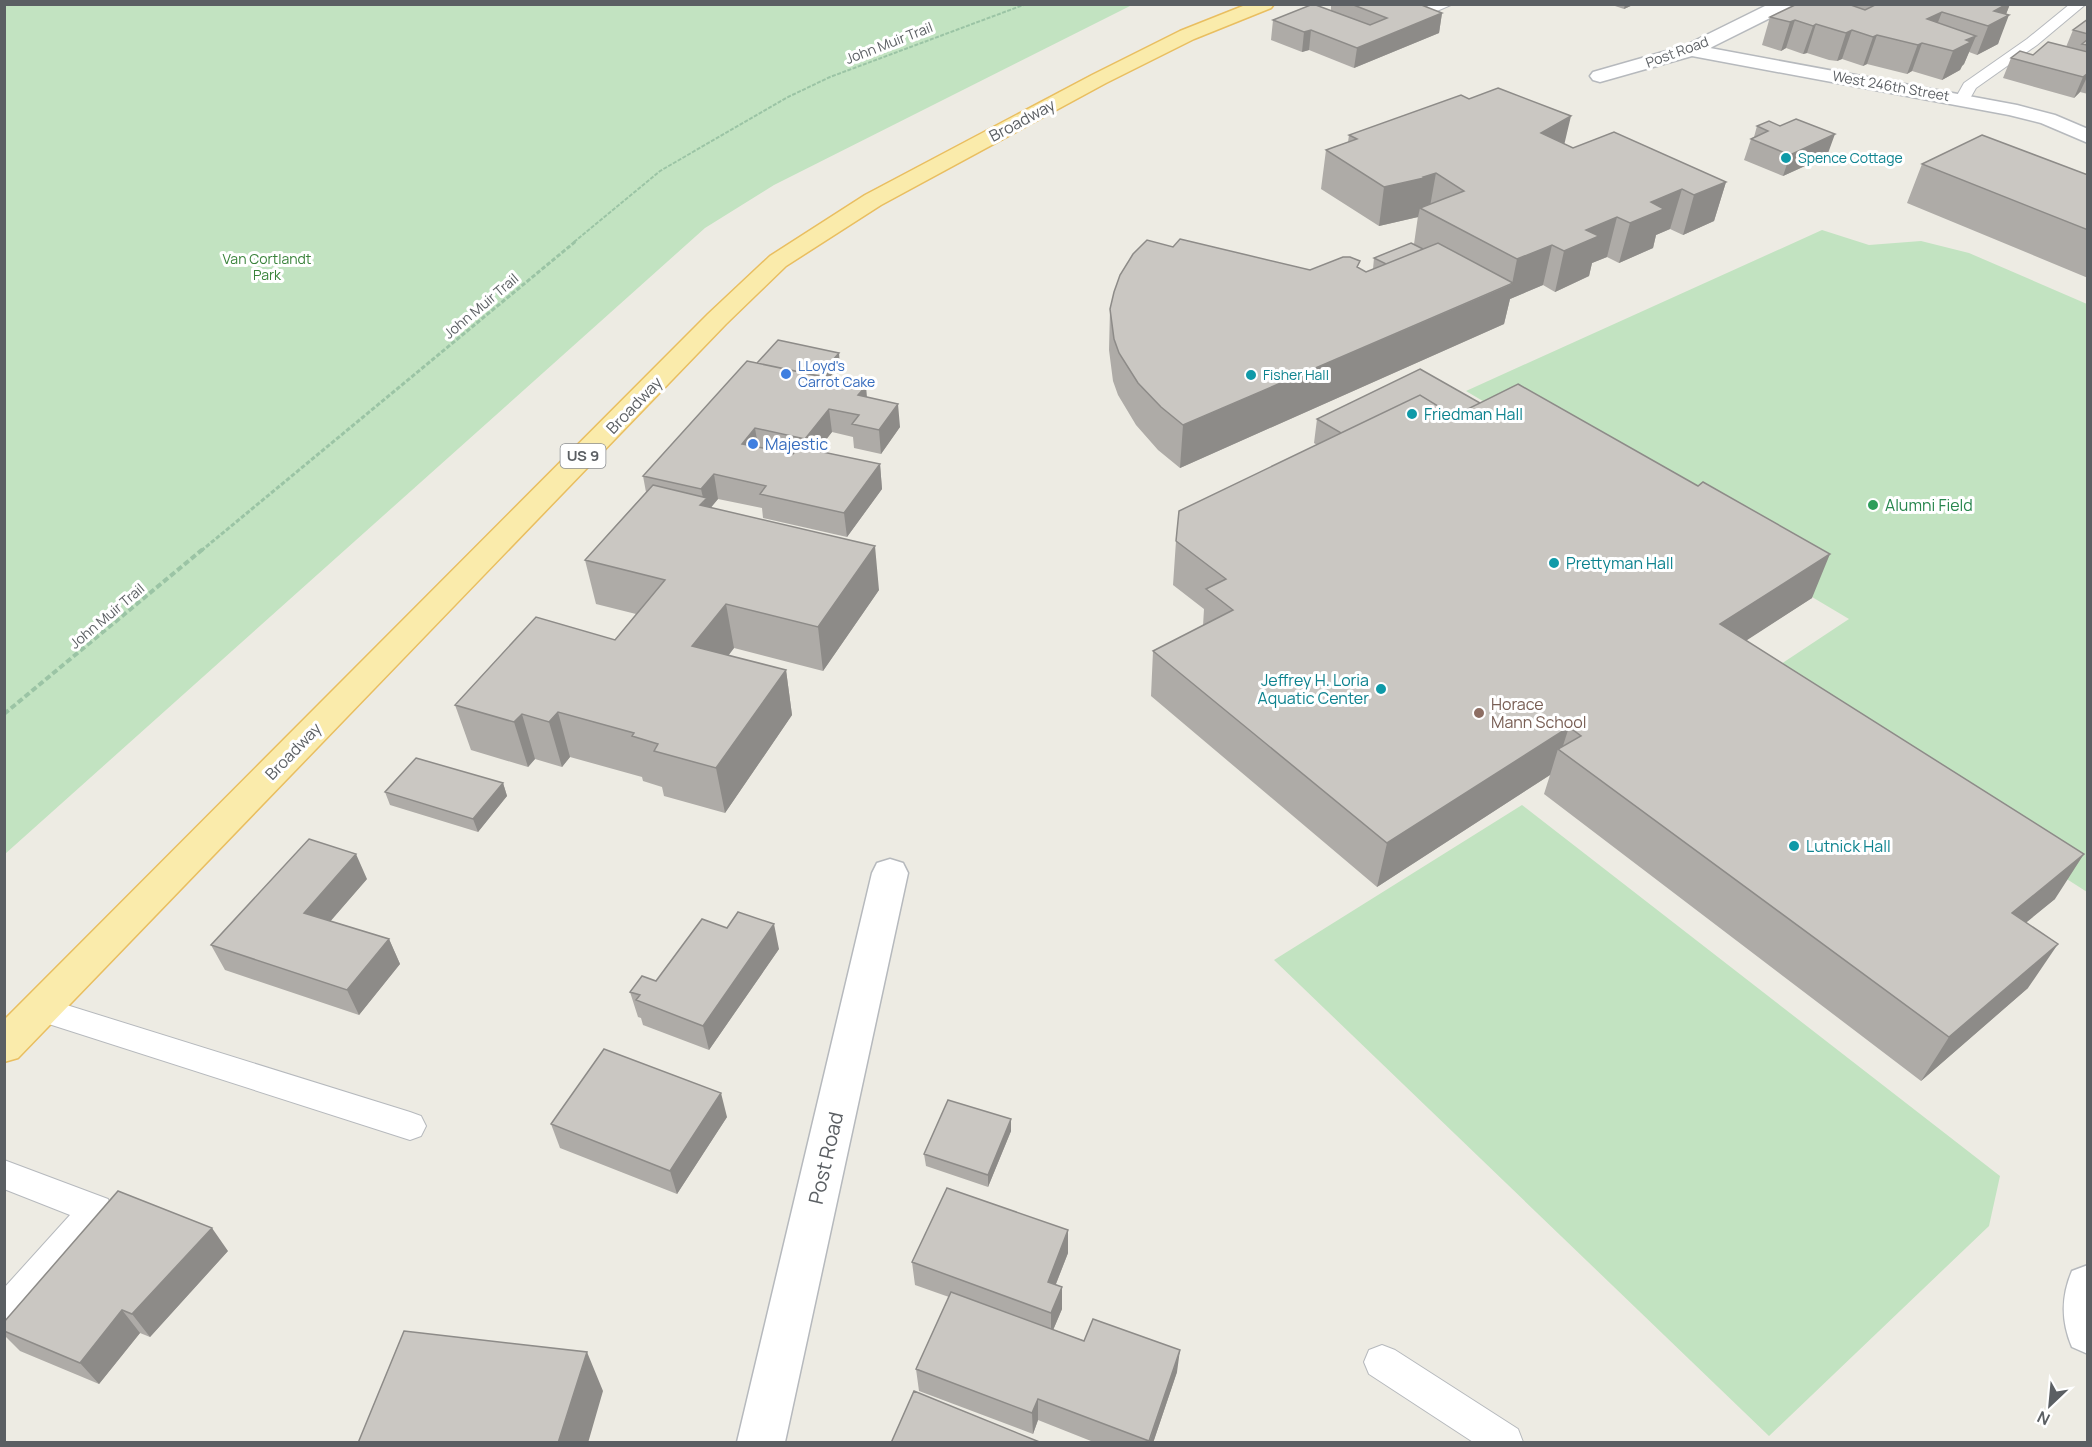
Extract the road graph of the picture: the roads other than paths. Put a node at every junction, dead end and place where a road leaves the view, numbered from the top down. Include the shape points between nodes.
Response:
1 (1264, 4) edge
2 (1446, 4) edge
3 (1784, 4) edge
4 (2079, 4) edge
5 (1421, 14) edge
6 (1691, 50) junction
7 (1600, 76) dead end
8 (1963, 99) junction
9 (2088, 137) edge
10 (890, 873) dead end
11 (41, 1009) junction
12 (4, 1046) edge
13 (410, 1126) dead end
14 (4, 1174) edge
15 (2088, 1286) edge
16 (4, 1314) edge
17 (2088, 1332) edge
18 (1382, 1362) dead end
19 (761, 1443) edge
20 (1505, 1443) edge

1 - 11 main road, Broadway / US 9 via 1187,35 1099,79 873,200 778,261
2 - 5 lane
3 - 6 street, Post Road
4 - 8 lane via 1969,86
6 - 7 street, Post Road
6 - 8 street, West 246th Street
8 - 9 street, West 246th Street via 2048,119
10 - 19 street, Post Road
11 - 12 main road, Broadway / US 9
11 - 13 lane
14 - 16 lane via 96,1210
15 - 17 street
18 - 20 lane

